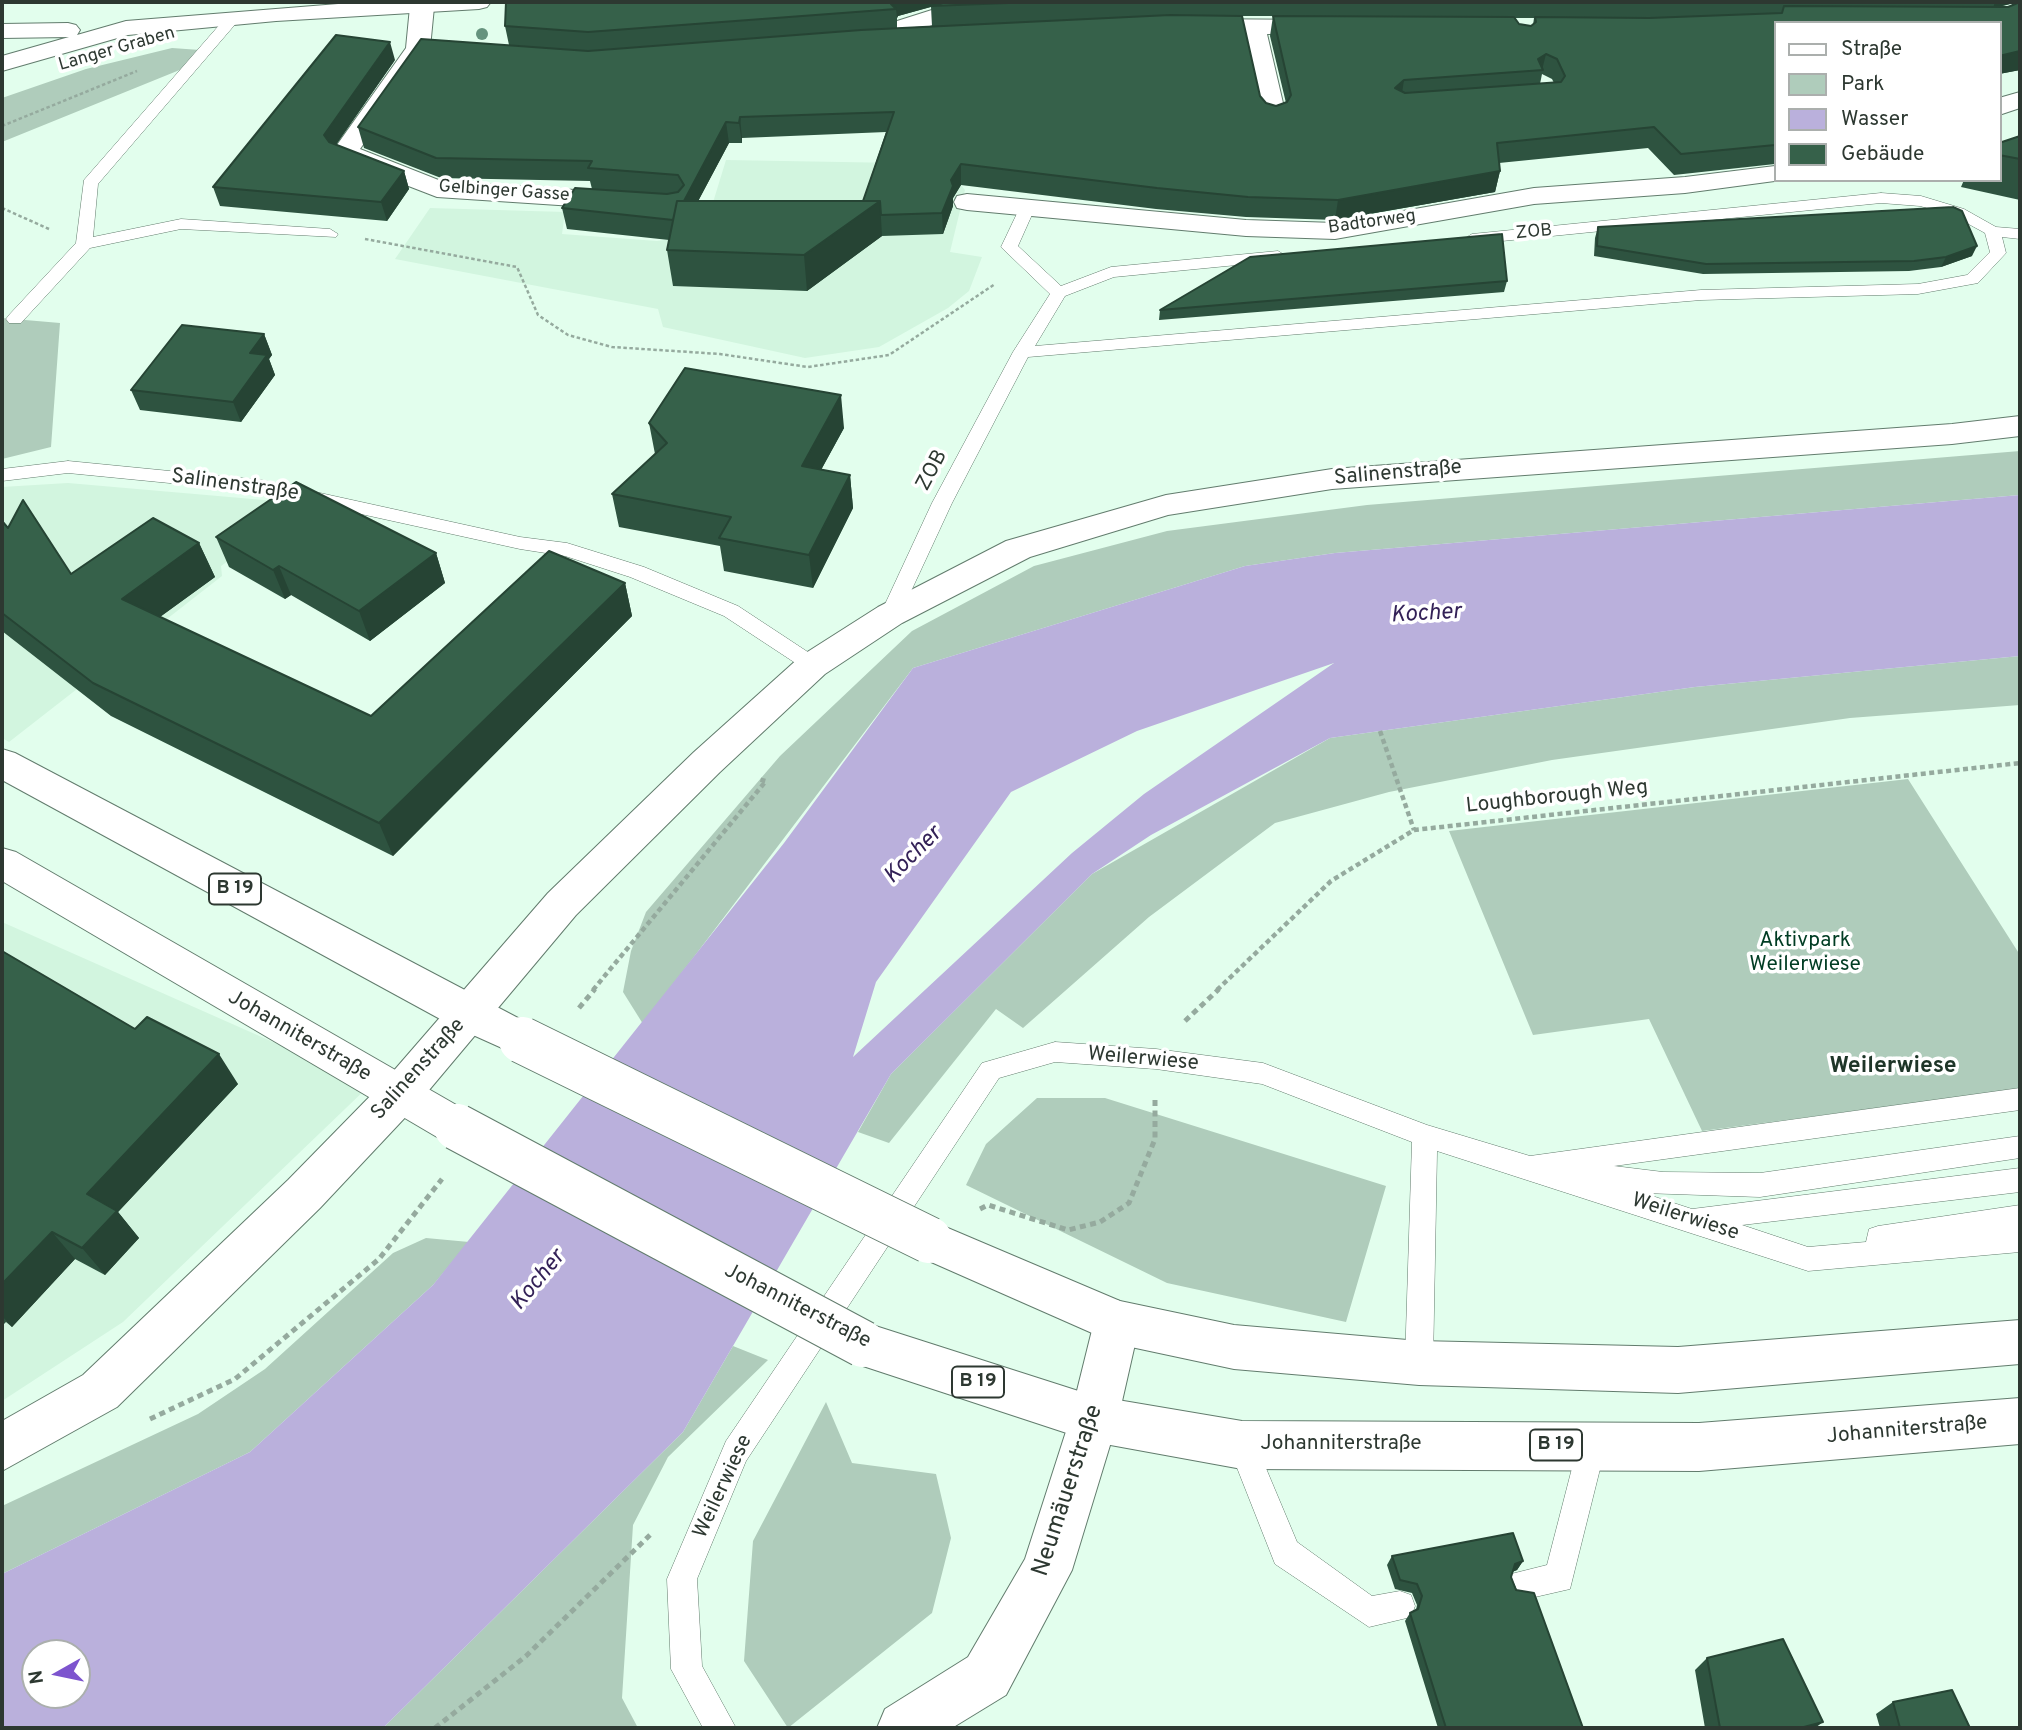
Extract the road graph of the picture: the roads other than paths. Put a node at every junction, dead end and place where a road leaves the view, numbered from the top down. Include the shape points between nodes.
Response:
1 (479, 2) edge
2 (980, 2) edge
3 (422, 7) junction
4 (233, 18) junction
5 (1169, 25) edge
6 (1253, 26) junction
7 (1350, 27) edge
8 (126, 29) junction
9 (2, 31) edge
10 (959, 35) edge
11 (862, 40) junction
12 (835, 42) edge
13 (2, 64) edge
14 (2, 87) edge
15 (2020, 99) edge
16 (2001, 106) edge
17 (1273, 116) edge
18 (1773, 174) edge
19 (1916, 182) edge
20 (1921, 201) junction
21 (643, 202) edge
22 (967, 202) dead end
23 (1027, 208) junction
24 (1992, 231) junction
25 (330, 234) road end
26 (2020, 234) edge
27 (1452, 240) edge
28 (84, 244) junction
29 (1289, 255) edge
30 (1059, 293) junction
31 (15, 319) dead end
32 (1022, 352) junction
33 (2020, 426) edge
34 (2, 475) edge
35 (890, 615) junction
36 (813, 665) junction
37 (2, 763) edge
38 (2, 863) edge
39 (468, 1014) junction
40 (399, 1095) junction
41 (2020, 1099) edge
42 (1425, 1136) junction
43 (2020, 1147) edge
44 (1528, 1167) junction
45 (2020, 1180) edge
46 (2020, 1217) edge
47 (1690, 1220) junction
48 (2020, 1240) edge
49 (1788, 1252) junction
50 (1117, 1322) junction
51 (2020, 1342) edge
52 (1419, 1363) junction
53 (1094, 1419) junction
54 (2020, 1421) edge
55 (1242, 1445) junction
56 (1592, 1445) junction
57 (2, 1447) edge
58 (1522, 1585) dead end
59 (1400, 1606) dead end
60 (720, 1728) edge
61 (904, 1728) edge

1 - 3 street, Langer Graben
2 - 11 street
3 - 4 street, Langer Graben
3 - 21 street, Gelbinger Gasse via 430,49 345,152 437,189
4 - 8 street, Langer Graben
4 - 14 street, Langer Graben via 132,43
4 - 28 lane via 90,183
5 - 6 street
6 - 7 street
6 - 17 street
8 - 9 street
8 - 13 street, Langer Graben
10 - 11 street
11 - 12 street
15 - 16 street
18 - 23 street, Badtorweg via 1685,186 1534,196 1335,231 1246,228
19 - 20 lane
20 - 24 lane, ZOB via 1958,212
20 - 27 lane, ZOB via 1881,198
22 - 23 street, Badtorweg
23 - 30 lane via 1009,247
24 - 26 lane, ZOB
24 - 32 lane via 1998,253 1972,279 1918,289 1701,295
25 - 28 lane via 181,224
28 - 31 lane
29 - 30 lane via 1111,272
30 - 32 lane, ZOB
32 - 35 lane, ZOB via 942,503
33 - 35 street, Salinenstraße via 1332,479 1166,505 1018,549
34 - 36 lane, Salinenstraße via 68,467 261,486 567,550 637,572 731,611
35 - 36 street, Salinenstraße
36 - 39 street, Salinenstraße via 562,904
37 - 39 street, B 19
38 - 40 street, Johanniterstraße / B 19
39 - 40 street, Salinenstraße
39 - 50 street, B 19, bridge via 929,1240
40 - 53 street, Johanniterstraße / B 19, bridge via 863,1344
40 - 57 street, Salinenstraße via 304,1194 100,1391
41 - 44 lane
42 - 44 lane, Weilerwiese
42 - 52 lane
42 - 60 lane, Weilerwiese via 1263,1074 1156,1059 1055,1052 991,1070 736,1451 682,1579 687,1669
43 - 44 lane via 1760,1185 1663,1184
44 - 47 lane, Weilerwiese
45 - 47 lane
46 - 49 lane
47 - 49 lane, Weilerwiese
48 - 49 lane, Weilerwiese via 1808,1259
50 - 52 street, B 19 via 1234,1347
50 - 53 street, Neumäuerstraße
51 - 52 street, B 19 via 1678,1370
53 - 55 street, Johanniterstraße / B 19
53 - 61 street, Neumäuerstraße via 1047,1570 987,1676
54 - 56 street, Johanniterstraße / B 19 via 1699,1447
55 - 56 street, Johanniterstraße / B 19
55 - 59 lane via 1286,1553 1369,1612
56 - 58 lane via 1559,1578

